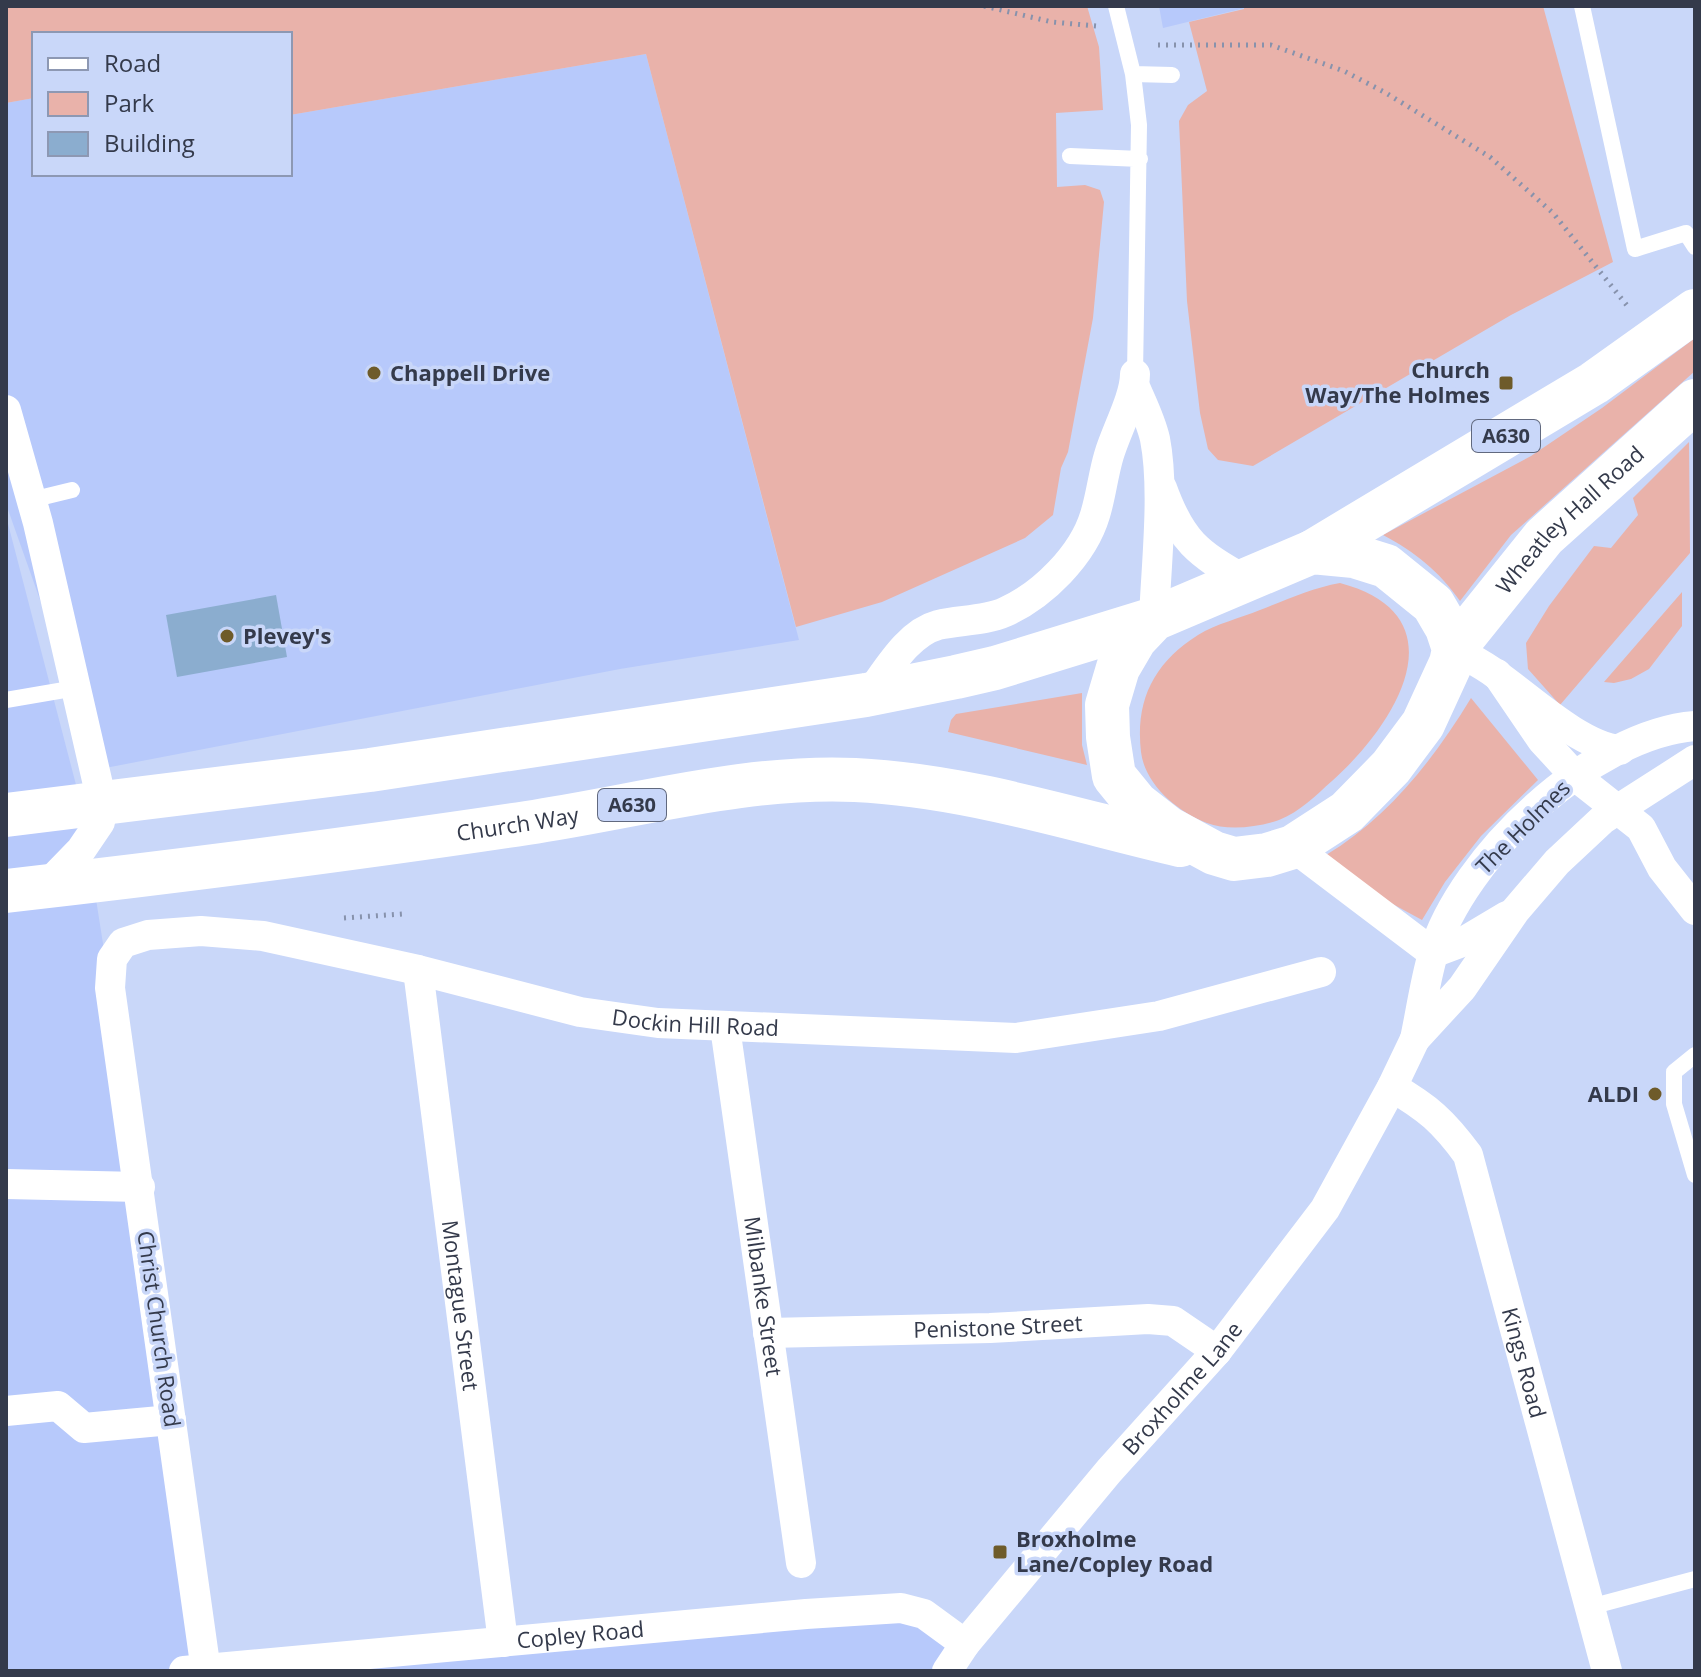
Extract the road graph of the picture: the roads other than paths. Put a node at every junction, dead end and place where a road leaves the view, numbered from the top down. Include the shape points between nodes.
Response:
1 (1116, 6) edge
2 (1582, 6) edge
3 (1133, 74) junction
4 (1172, 75) dead end
5 (1070, 156) dead end
6 (1140, 159) junction
7 (1695, 247) edge
8 (1695, 311) edge
9 (1135, 380) junction
10 (1695, 401) edge
11 (8, 424) edge
12 (1159, 479) junction
13 (72, 490) dead end
14 (31, 500) junction
15 (1312, 552) junction
16 (1245, 580) junction
17 (1154, 619) junction
18 (1454, 649) junction
19 (1497, 674) junction
20 (76, 688) junction
21 (870, 693) junction
22 (6, 700) edge
23 (1695, 726) edge
24 (1620, 750) junction
25 (1695, 760) edge
26 (1568, 781) junction
27 (102, 802) junction
28 (1611, 814) junction
29 (6, 815) edge
30 (1293, 847) junction
31 (1214, 853) junction
32 (26, 888) edge
33 (1695, 910) edge
34 (1515, 911) junction
35 (1433, 953) junction
36 (418, 970) junction
37 (1321, 972) dead end
38 (110, 988) joint
39 (725, 1027) junction
40 (1415, 1039) junction
41 (1695, 1055) edge
42 (1392, 1087) junction
43 (1695, 1175) edge
44 (6, 1184) edge
45 (140, 1187) junction
46 (768, 1333) junction
47 (1217, 1351) junction
48 (6, 1411) edge
49 (171, 1420) junction
50 (801, 1563) dead end
51 (1695, 1579) edge
52 (1590, 1607) junction
53 (503, 1642) junction
54 (965, 1644) junction
55 (199, 1670) edge
56 (947, 1671) edge
57 (1607, 1671) edge

1 - 3 lane
2 - 7 lane via 1635,249 1686,233
3 - 4 lane
3 - 6 lane
5 - 6 lane
6 - 9 lane
8 - 15 highway, Wheatley Hall Road / A630 via 1594,383
9 - 12 street via 1154,436
9 - 21 street via 1094,518 1068,562 1029,598 1003,613 934,626 904,647
10 - 18 highway, Wheatley Hall Road via 1544,537
11 - 14 street
12 - 16 street via 1173,519 1188,540
12 - 17 street
13 - 14 lane
14 - 20 street
15 - 16 highway, Wheatley Hall Road
15 - 18 highway, Wheatley Hall Road via 1386,566 1433,604
16 - 17 highway, Wheatley Hall Road
17 - 21 highway via 995,668
17 - 31 highway, Wheatley Hall Road via 1118,668 1107,705 1114,776 1136,803 1168,828
18 - 19 street
18 - 30 highway, Wheatley Hall Road via 1423,724 1391,767 1347,812
19 - 24 street via 1582,736
19 - 26 street
20 - 22 lane
20 - 27 street
21 - 27 highway via 370,770
23 - 24 street, The Holmes via 1647,736
24 - 26 street, The Holmes
25 - 28 street, The Holmes
26 - 28 street
26 - 35 street, The Holmes via 1467,883
27 - 29 highway
27 - 32 street via 100,822 81,850
28 - 33 street via 1641,828 1662,868
28 - 34 street, The Holmes via 1557,862
30 - 31 highway, Wheatley Hall Road via 1234,859
30 - 35 street
31 - 32 highway, Church Way / A630 via 927,785 799,781 269,860
34 - 35 street, The Holmes
34 - 40 street, The Holmes via 1462,988
35 - 40 street, The Holmes
36 - 38 street, Dockin Hill Road via 263,936 201,931 148,935 123,943 112,959
36 - 39 street, Dockin Hill Road via 580,1012
36 - 53 street, Montague Street
37 - 39 street, Dockin Hill Road via 1159,1016 1016,1038
38 - 45 street, Christ Church Road
39 - 46 street, Milbanke Street
40 - 42 street, The Holmes
41 - 43 lane via 1674,1072 1674,1104
42 - 47 street, Broxholme Lane via 1325,1209
42 - 52 street, Kings Road via 1428,1108 1468,1155
44 - 45 street
45 - 49 street, Christ Church Road
46 - 47 street, Penistone Street via 1148,1319 1173,1321
46 - 50 street, Milbanke Street
47 - 54 street, Broxholme Lane
48 - 49 street via 58,1406 84,1428
49 - 55 street, Christ Church Road
51 - 52 lane
52 - 57 street, Kings Road
53 - 54 street, Copley Road via 901,1608 924,1614
53 - 55 street, Copley Road
54 - 56 street, Broxholme Lane

